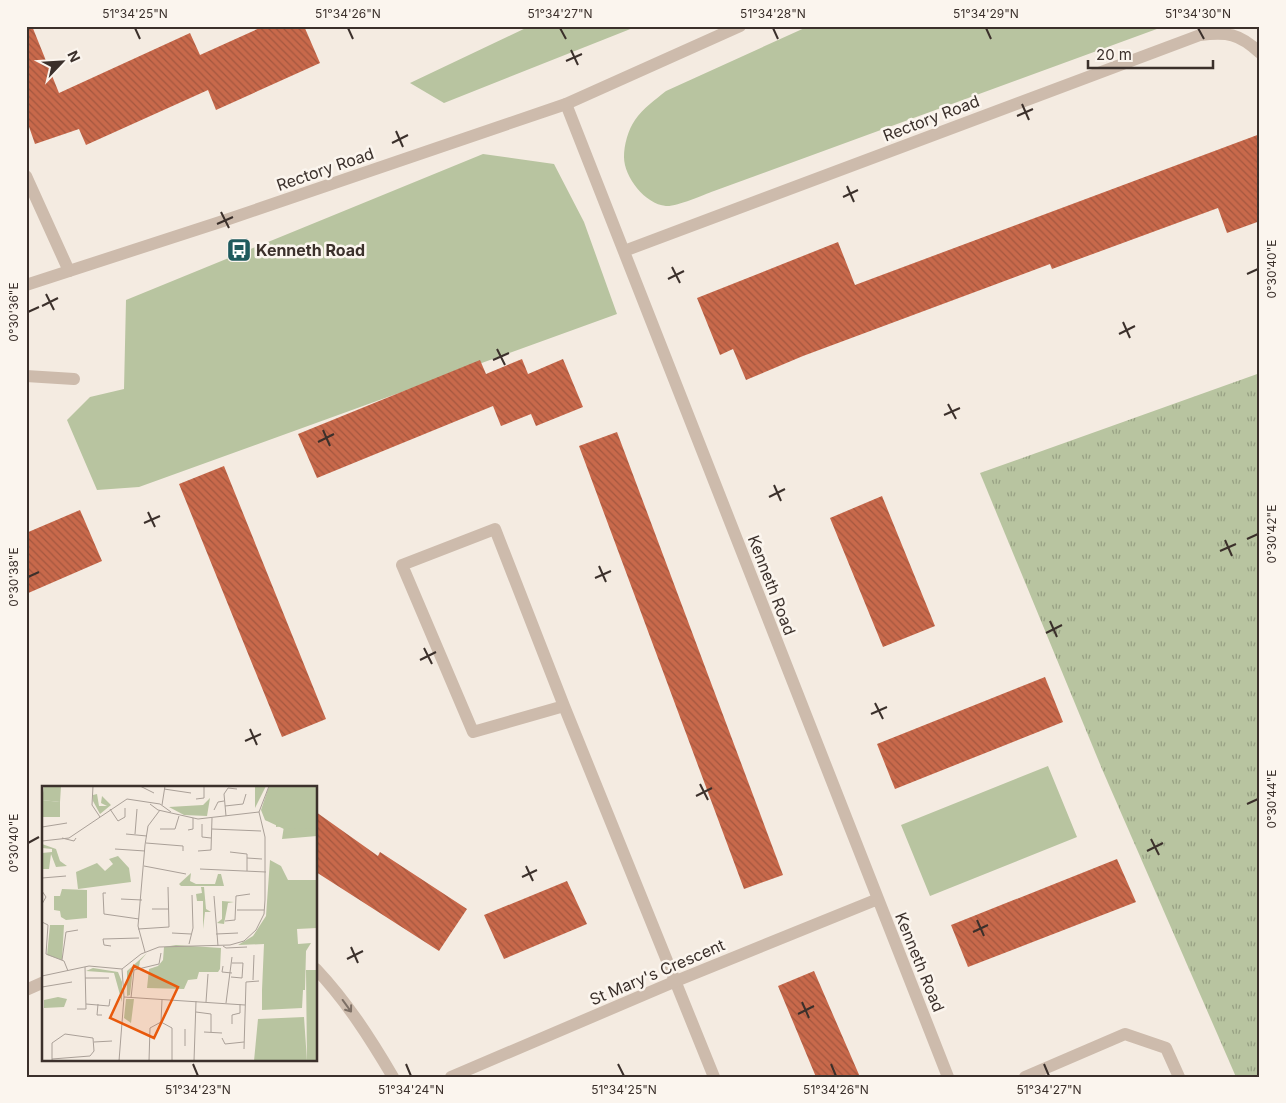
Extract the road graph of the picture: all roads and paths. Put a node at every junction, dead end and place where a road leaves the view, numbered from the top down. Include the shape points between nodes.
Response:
1 (740, 26) edge
2 (1255, 49) edge
3 (566, 104) junction
4 (26, 176) edge
5 (624, 251) junction
6 (69, 271) junction
7 (26, 285) edge
8 (26, 376) edge
9 (74, 379) dead end
10 (564, 706) junction
11 (878, 899) junction
12 (318, 970) edge
13 (676, 981) junction
14 (42, 983) edge
15 (26, 990) edge
16 (393, 1077) edge
17 (451, 1077) edge
18 (714, 1077) edge
19 (948, 1077) edge
20 (1025, 1077) edge
21 (1179, 1077) edge

1 - 3 street, Rectory Road
2 - 5 street, Rectory Road via 1225,32 1200,35
3 - 5 street, Kenneth Road
3 - 6 street, Rectory Road
4 - 6 street
5 - 11 street, Kenneth Road
6 - 7 street, Rectory Road
8 - 9 street
10 - 10 street via 495,529 402,565 473,732
10 - 13 street
11 - 13 street, St Mary's Crescent
11 - 19 street, Kenneth Road
12 -> 16 street via 369,1036
13 - 17 street, St Mary's Crescent
13 - 18 street
14 - 15 street
20 - 21 street via 1125,1034 1166,1048

